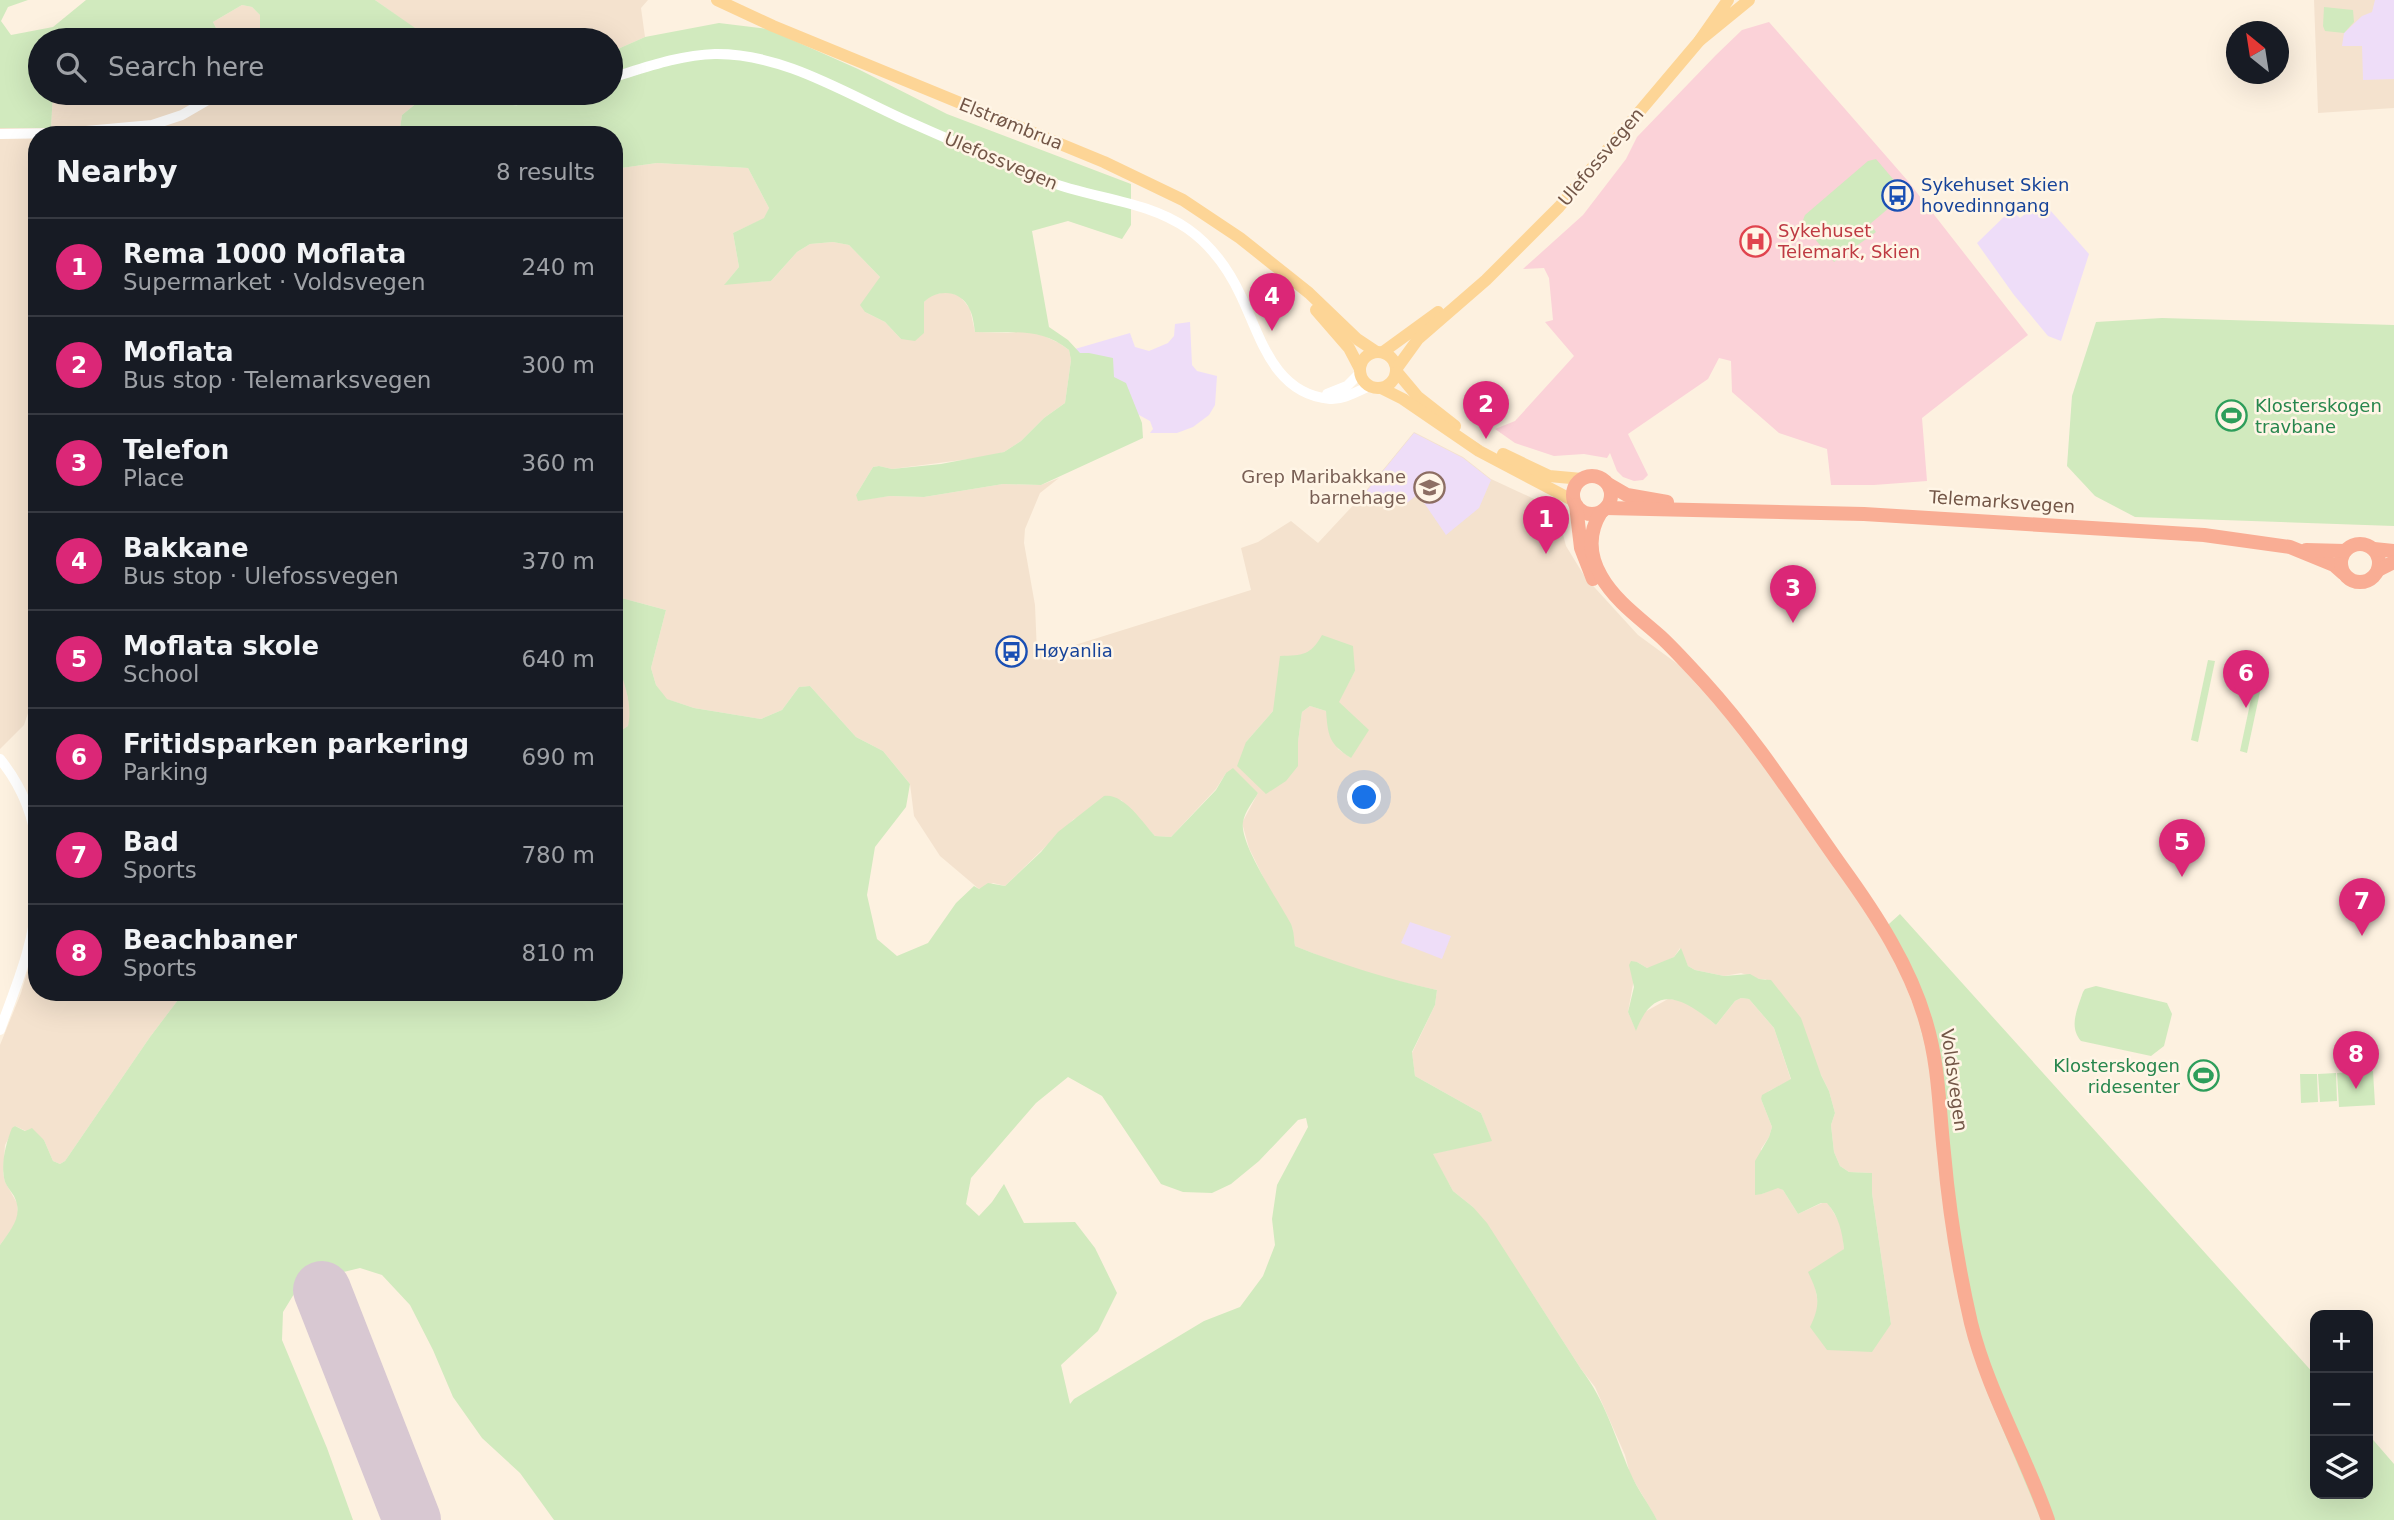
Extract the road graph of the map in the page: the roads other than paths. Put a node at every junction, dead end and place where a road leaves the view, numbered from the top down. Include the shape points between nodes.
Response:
1 (717, 0) edge
2 (1728, 0) edge
3 (1749, 0) edge
4 (1700, 40) junction
5 (623, 74) edge
6 (199, 105) edge
7 (141, 126) edge
8 (0, 134) edge
9 (28, 134) edge
10 (1497, 268) junction
11 (1288, 277) junction
12 (1379, 351) junction
13 (1397, 370) junction
14 (1360, 371) junction
15 (1375, 387) junction
16 (1314, 395) junction
17 (1582, 479) junction
18 (1608, 484) junction
19 (1575, 503) junction
20 (1706, 509) junction
21 (1604, 510) junction
22 (2294, 549) junction
23 (2374, 549) junction
24 (2345, 551) junction
25 (2394, 551) edge
26 (2394, 562) edge
27 (2378, 570) junction
28 (2343, 573) junction
29 (1684, 662) junction
30 (0, 759) edge
31 (28, 810) edge
32 (28, 948) edge
33 (0, 1030) edge
34 (2048, 1520) edge

1 - 11 main road, Elstrømbrua via 1132,175 1220,224
2 - 4 main road, Ulefossvegen
3 - 4 main road, Ulefossvegen
4 - 10 main road, Ulefossvegen via 1559,207
5 - 16 street, Ulefossvegen via 699,55 758,58 1065,188 1164,215 1211,250 1240,294 1277,370 1292,386
6 - 7 street via 182,115
8 - 9 street
10 - 12 main road, Ulefossvegen via 1407,336
10 - 13 main road, Ulefossvegen via 1418,339
11 - 12 main road, Elstrømbrua via 1357,339
11 - 14 main road, Elstrømbrua via 1349,348
12 - 13 main road via 1391,356
12 - 14 main road via 1364,357
13 - 15 main road via 1390,384
13 - 17 main road via 1418,397 1464,433 1549,476
14 - 15 main road via 1363,380
14 - 16 street via 1338,391
15 - 16 street via 1340,398
15 - 19 main road via 1403,399 1479,451
17 - 18 highway via 1596,476
17 - 19 highway via 1574,491
18 - 20 highway, Telemarksvegen via 1636,497
18 - 21 highway via 1611,498
19 - 21 highway via 1588,514
19 - 29 highway, Voldsvegen via 1583,556 1595,582 1627,619
20 - 21 highway, Telemarksvegen
20 - 22 highway, Telemarksvegen via 2154,531
21 - 29 highway, Voldsvegen via 1591,536 1593,557 1603,580
22 - 24 highway, Telemarksvegen
22 - 28 highway, Telemarksvegen
23 - 24 highway, Telemarksvegen via 2361,543
23 - 25 highway, Telemarksvegen
23 - 27 highway
24 - 28 highway
26 - 27 highway, Telemarksvegen
27 - 28 highway, Telemarksvegen via 2370,579 2358,582
29 - 34 highway, Voldsvegen via 1714,693 1844,870 1883,928 1911,982 1933,1049 1952,1224 1972,1326 1997,1402
30 - 31 street
32 - 33 street

